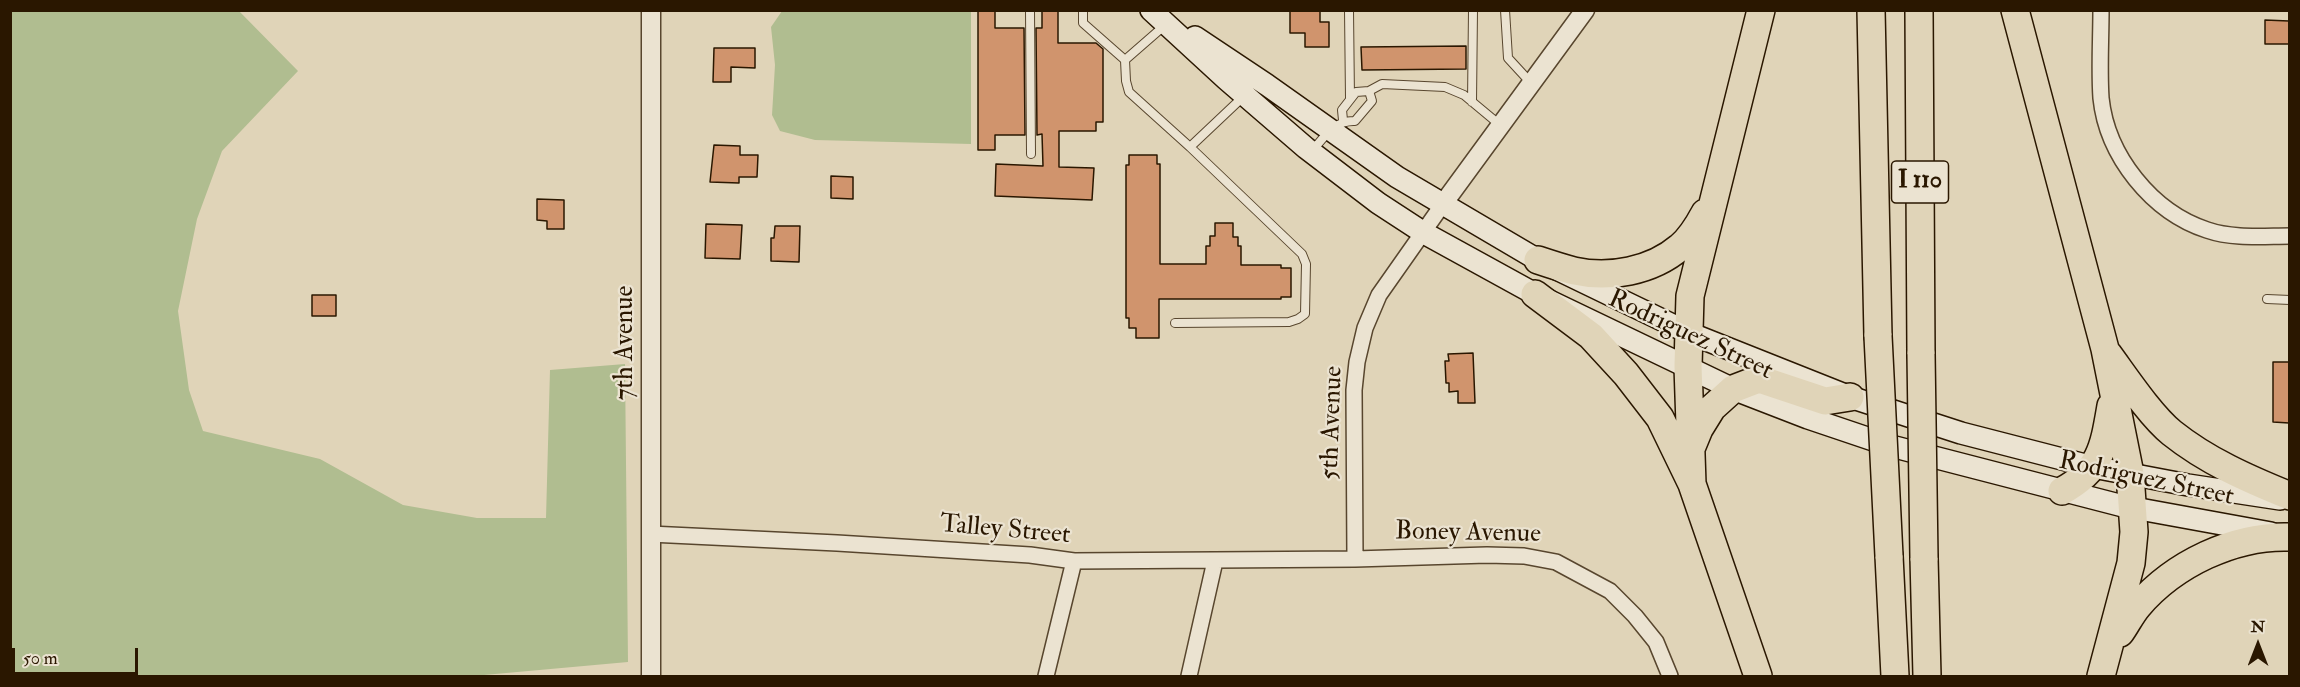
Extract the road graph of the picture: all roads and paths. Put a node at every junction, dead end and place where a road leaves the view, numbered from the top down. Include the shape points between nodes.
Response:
1 (651, 10) edge
2 (1030, 10) edge
3 (1083, 10) edge
4 (1349, 10) edge
5 (1473, 10) edge
6 (1505, 10) edge
7 (1585, 10) edge
8 (1761, 10) edge
9 (1871, 10) edge
10 (1919, 10) edge
11 (2015, 10) edge
12 (2101, 10) edge
13 (1161, 16) edge
14 (1125, 60) junction
15 (1259, 80) junction
16 (1532, 84) junction
17 (1369, 91) junction
18 (1245, 95) junction
19 (1350, 99) junction
20 (1472, 102) junction
21 (1337, 125) junction
22 (1501, 125) junction
23 (1191, 147) junction
24 (1311, 152) junction
25 (1031, 153) dead end
26 (1717, 192) junction
27 (1443, 204) junction
28 (1424, 232) junction
29 (2289, 236) edge
30 (1538, 260) junction
31 (1535, 294) junction
32 (2266, 299) dead end
33 (2289, 300) edge
34 (1176, 323) dead end
35 (1689, 333) junction
36 (2104, 348) junction
37 (1688, 366) junction
38 (2111, 385) junction
39 (1733, 389) junction
40 (1850, 397) junction
41 (1692, 447) junction
42 (2093, 467) junction
43 (2130, 474) junction
44 (1692, 484) junction
45 (2062, 491) junction
46 (2289, 496) edge
47 (2289, 500) edge
48 (2133, 508) junction
49 (650, 534) junction
50 (2289, 537) edge
51 (1355, 559) junction
52 (1074, 561) junction
53 (1215, 561) junction
54 (2104, 664) edge
55 (651, 676) edge
56 (1046, 676) edge
57 (1189, 676) edge
58 (1670, 676) edge
59 (1758, 676) edge
60 (1895, 676) edge
61 (1927, 676) edge

1 - 49 street, 7th Avenue
2 - 25 lane
3 - 14 lane via 1083,22
4 - 19 lane
5 - 20 lane
6 - 16 lane via 1508,58
7 - 16 street
8 - 26 highway
9 - 60 highway, I 110, bridge via 1878,336
10 - 61 highway, I 110, bridge
11 - 36 highway
12 - 29 street via 2101,98 2110,136 2132,175 2179,217 2208,231
13 - 14 lane
13 - 15 main road, Rodriguez Street
13 - 18 main road, Rodriguez Street
14 - 23 lane via 1129,92
15 - 18 lane
15 - 21 main road, Rodriguez Street
16 - 22 street
17 - 19 lane via 1356,92
17 - 20 lane via 1382,84 1445,87
17 - 21 lane via 1372,101 1355,121
18 - 23 lane
18 - 24 main road, Rodriguez Street
19 - 21 lane
20 - 22 lane
21 - 24 lane
21 - 27 main road, Rodriguez Street via 1397,177
22 - 27 street
23 - 34 lane via 1302,254 1306,264 1305,314 1288,322
24 - 28 main road, Rodriguez Street
26 - 30 highway via 1693,234 1660,260 1611,274 1575,271
26 - 35 highway via 1690,296
27 - 28 street, 5th Avenue
27 - 30 main road, Rodriguez Street
28 - 31 main road, Rodriguez Street
28 - 51 street, 5th Avenue via 1379,295 1365,328 1357,362
30 - 35 main road, Rodriguez Street
31 - 37 main road, Rodriguez Street
31 - 44 highway via 1591,336 1626,374 1660,417
32 - 33 lane
35 - 37 highway
35 - 40 main road, Rodriguez Street
36 - 38 highway
36 - 46 highway via 2170,432 2209,459
37 - 39 main road, Rodriguez Street
37 - 41 highway
38 - 42 highway via 2104,443
38 - 43 highway
39 - 40 highway via 1759,379 1825,401
39 - 41 highway via 1712,408
39 - 45 main road, Rodriguez Street via 1891,446
40 - 42 main road, Rodriguez Street via 1962,433
41 - 44 highway
42 - 43 main road, Rodriguez Street
42 - 45 highway via 2079,482
43 - 47 main road, Rodriguez Street
43 - 48 highway
44 - 59 highway
45 - 48 main road, Rodriguez Street
48 - 50 main road, Rodriguez Street
48 - 54 highway via 2131,563
49 - 52 street, Talley Street via 1030,555
49 - 55 street, 7th Avenue
50 - 54 highway via 2248,540 2190,563 2138,606
51 - 53 street, Talley Street
51 - 58 street, Boney Avenue via 1487,555 1556,562 1610,591 1635,616 1656,642
52 - 53 street, Talley Street
52 - 56 street
53 - 57 street

